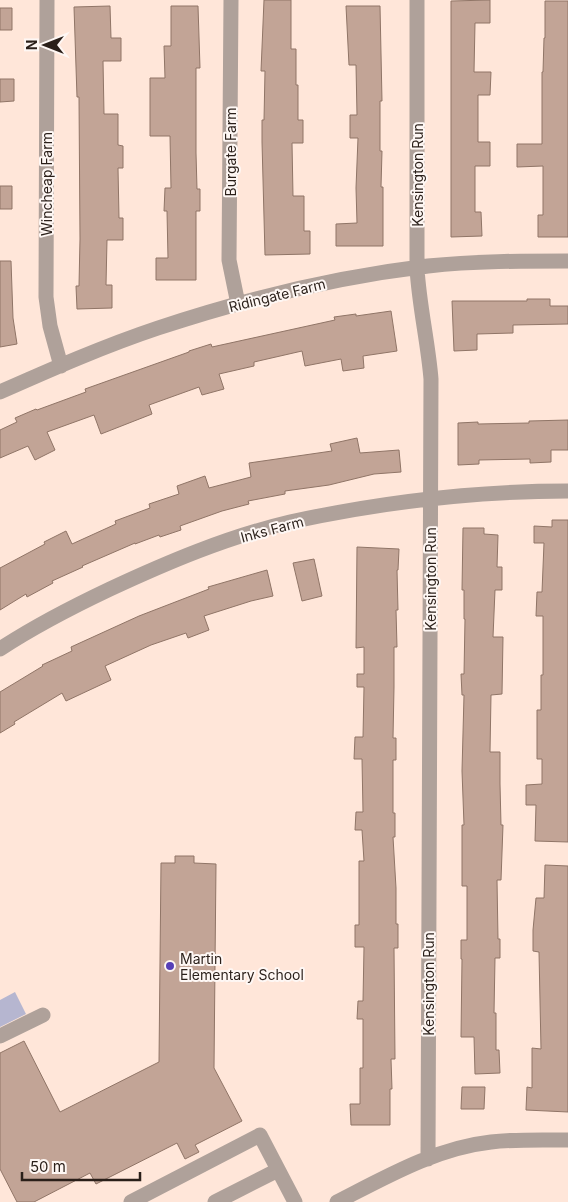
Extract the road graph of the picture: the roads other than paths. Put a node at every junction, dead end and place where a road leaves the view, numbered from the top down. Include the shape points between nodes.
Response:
1 (47, 0) edge
2 (231, 0) edge
3 (416, 0) edge
4 (568, 262) edge
5 (417, 268) junction
6 (238, 304) junction
7 (60, 366) junction
8 (0, 392) edge
9 (568, 491) edge
10 (430, 498) junction
11 (0, 648) edge
12 (43, 1015) dead end
13 (0, 1036) edge
14 (568, 1140) edge
15 (428, 1158) junction
16 (278, 1170) junction
17 (131, 1202) edge
18 (215, 1202) edge
19 (295, 1202) edge
20 (338, 1202) edge

1 - 7 street, Wincheap Farm via 46,297
2 - 6 street, Burgate Farm via 229,260
3 - 5 street, Kensington Run
4 - 5 street, Ridingate Farm via 516,261
5 - 6 street, Ridingate Farm via 339,280
5 - 10 street, Kensington Run via 431,379
6 - 7 street, Ridingate Farm via 158,328
7 - 8 street, Ridingate Farm
9 - 10 street, Inks Farm
10 - 11 street, Inks Farm via 289,523 227,541 158,566 65,611
10 - 15 street, Kensington Run
12 - 13 street
14 - 15 street via 490,1142
15 - 20 street
16 - 17 street via 260,1135
16 - 18 street
16 - 19 street

